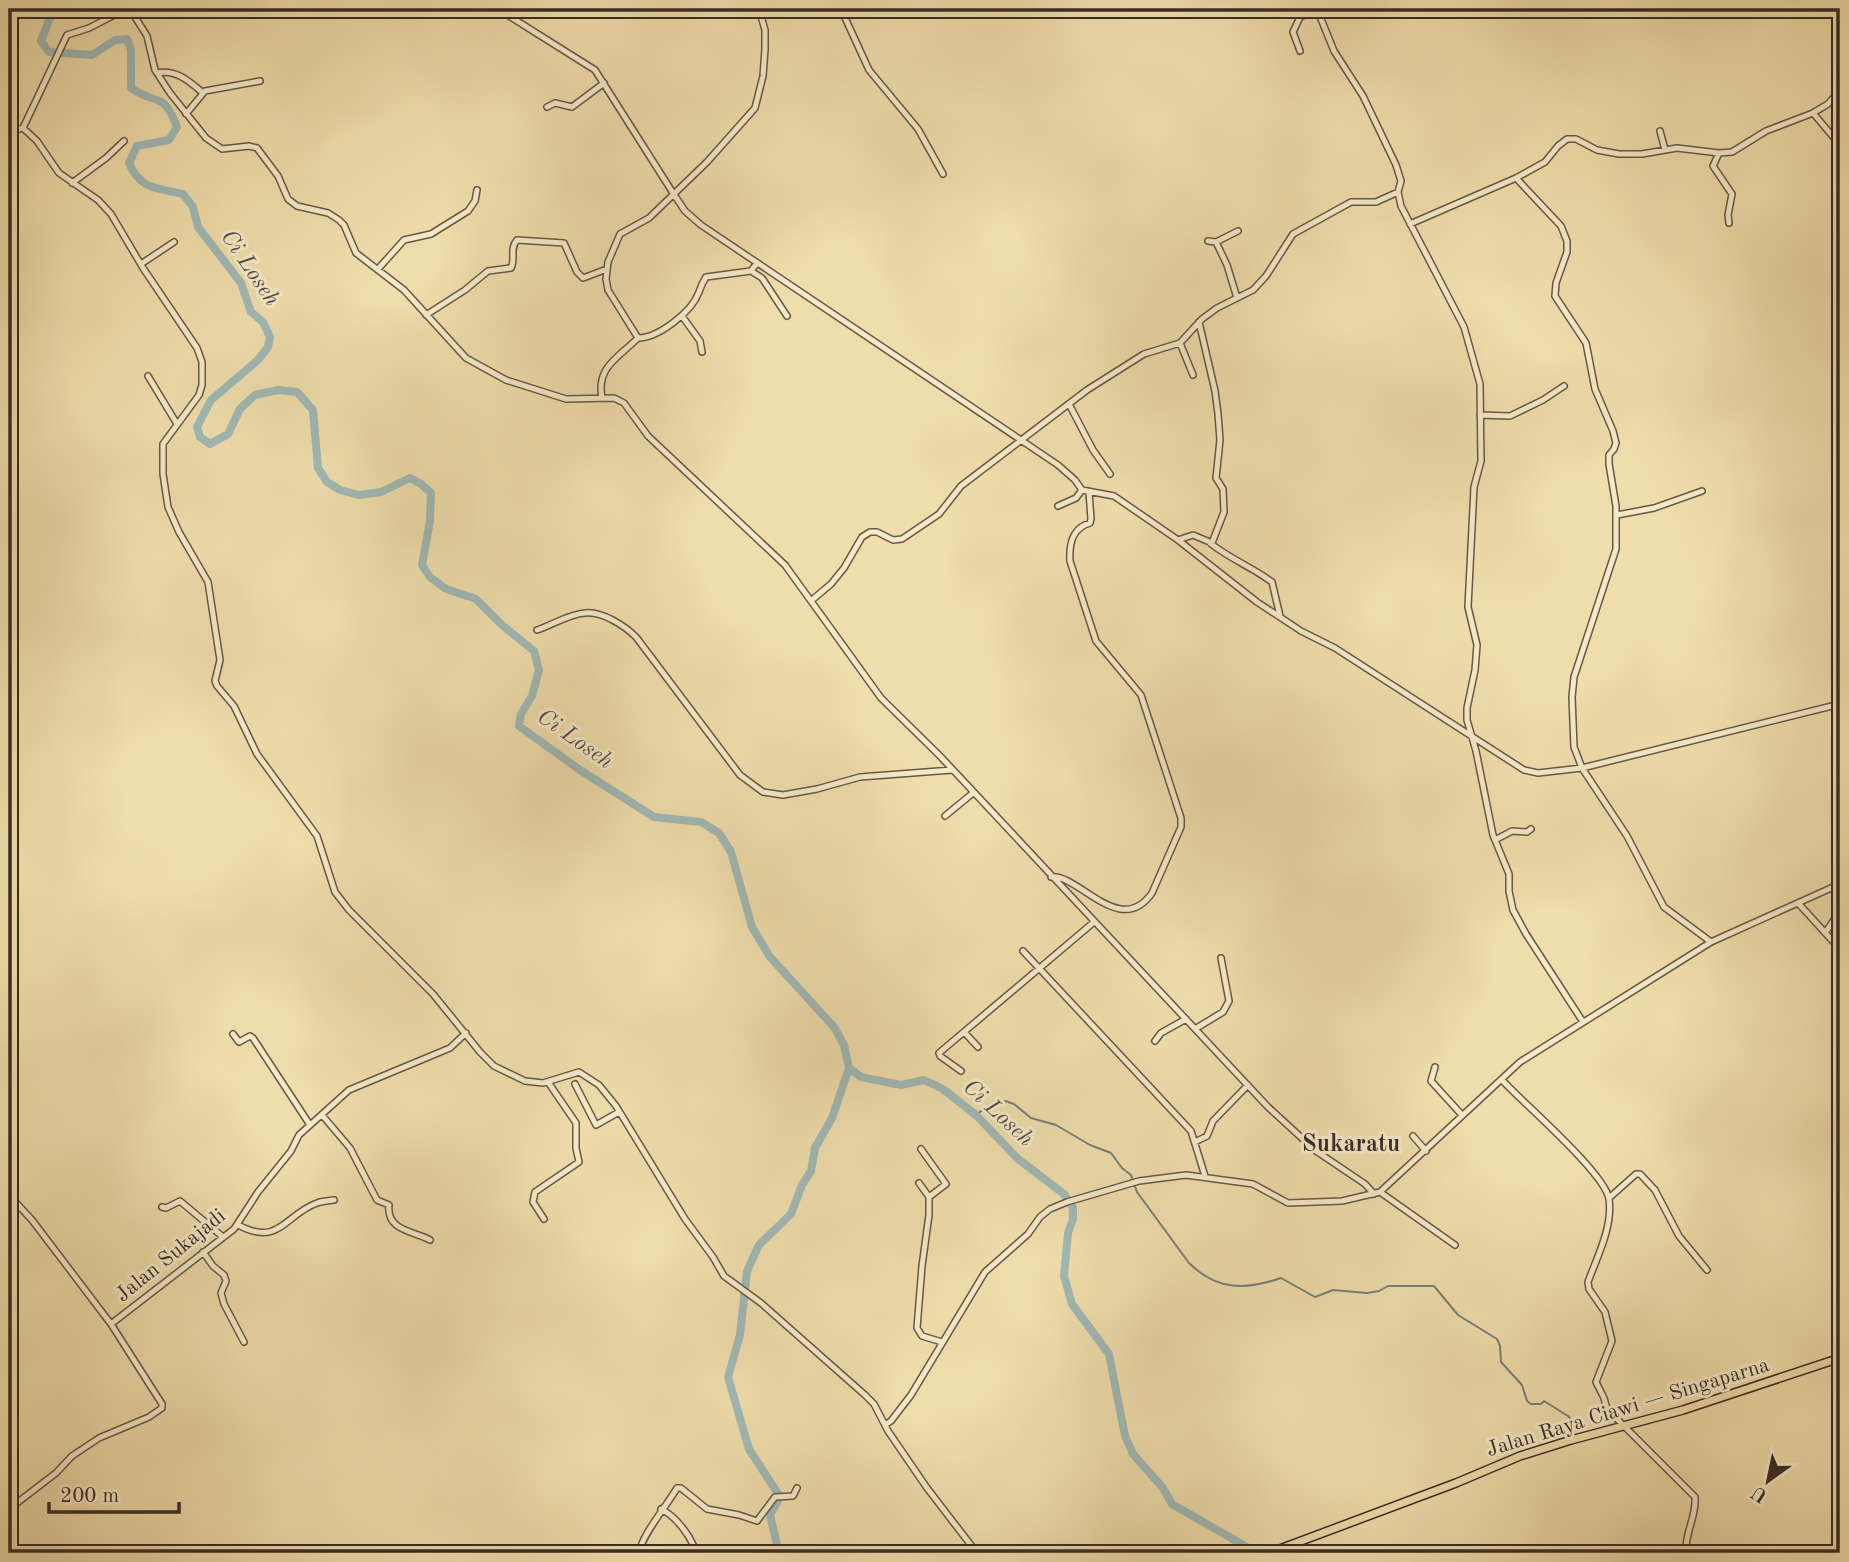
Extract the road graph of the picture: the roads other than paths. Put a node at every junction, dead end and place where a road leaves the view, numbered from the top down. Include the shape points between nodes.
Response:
1 (128, 9) edge
2 (498, 9) edge
3 (760, 9) edge
4 (841, 9) edge
5 (1317, 10) edge
6 (1300, 51) dead end
7 (157, 73) junction
8 (260, 80) dead end
9 (604, 83) junction
10 (1840, 90) edge
11 (203, 93) junction
12 (547, 107) dead end
13 (1814, 113) junction
14 (186, 114) junction
15 (23, 128) junction
16 (1660, 131) dead end
17 (9, 132) edge
18 (124, 141) dead end
19 (1840, 145) edge
20 (1665, 149) junction
21 (1719, 153) junction
22 (943, 174) dead end
23 (1516, 178) junction
24 (72, 183) junction
25 (477, 190) dead end
26 (1398, 192) junction
27 (673, 193) junction
28 (1729, 223) dead end
29 (1410, 224) junction
30 (1238, 231) dead end
31 (1208, 241) dead end
32 (174, 242) dead end
33 (1216, 242) junction
34 (757, 263) junction
35 (141, 264) junction
36 (378, 268) junction
37 (607, 269) junction
38 (751, 271) junction
39 (1237, 298) junction
40 (426, 314) junction
41 (682, 316) junction
42 (787, 316) dead end
43 (1199, 322) junction
44 (638, 338) junction
45 (1180, 343) junction
46 (702, 352) dead end
47 (1194, 375) dead end
48 (148, 376) dead end
49 (1564, 386) dead end
50 (602, 398) junction
51 (1069, 404) junction
52 (1480, 415) junction
53 (177, 424) junction
54 (1021, 440) junction
55 (1110, 474) dead end
56 (1085, 491) junction
57 (1702, 491) dead end
58 (1058, 506) dead end
59 (1617, 515) junction
60 (1178, 540) junction
61 (1210, 543) junction
62 (812, 600) junction
63 (1280, 616) junction
64 (537, 630) dead end
65 (1840, 704) edge
66 (1472, 737) junction
67 (1582, 768) junction
68 (952, 770) junction
69 (973, 793) junction
70 (945, 817) dead end
71 (1531, 829) dead end
72 (1495, 840) junction
73 (1051, 877) junction
74 (1840, 884) edge
75 (1798, 903) junction
76 (1840, 911) edge
77 (1094, 922) junction
78 (1825, 933) junction
79 (1711, 942) junction
80 (1840, 949) edge
81 (1023, 951) dead end
82 (1221, 958) dead end
83 (1038, 969) junction
84 (1186, 1019) junction
85 (1583, 1022) junction
86 (1195, 1029) junction
87 (964, 1032) junction
88 (466, 1033) junction
89 (233, 1034) dead end
90 (1155, 1041) dead end
91 (978, 1047) dead end
92 (1435, 1067) dead end
93 (961, 1070) dead end
94 (1502, 1080) junction
95 (548, 1082) junction
96 (575, 1084) dead end
97 (1248, 1085) junction
98 (619, 1112) junction
99 (322, 1115) junction
100 (1462, 1115) junction
101 (310, 1125) junction
102 (1413, 1136) dead end
103 (1195, 1142) junction
104 (920, 1149) dead end
105 (1426, 1151) junction
106 (1205, 1176) junction
107 (919, 1183) dead end
108 (1377, 1193) junction
109 (9, 1195) edge
110 (929, 1197) junction
111 (1609, 1198) junction
112 (334, 1200) dead end
113 (162, 1207) dead end
114 (544, 1219) dead end
115 (237, 1225) junction
116 (223, 1237) junction
117 (430, 1240) dead end
118 (1455, 1245) dead end
119 (203, 1252) junction
120 (1707, 1270) dead end
121 (111, 1324) junction
122 (244, 1342) dead end
123 (942, 1342) junction
124 (1840, 1358) edge
125 (885, 1425) junction
126 (1624, 1426) junction
127 (797, 1488) dead end
128 (9, 1490) edge
129 (16, 1503) junction
130 (9, 1509) edge
131 (661, 1509) junction
132 (640, 1553) edge
133 (701, 1553) edge
134 (977, 1553) edge
135 (1270, 1553) edge
136 (1686, 1553) edge

1 - 7 street via 147,36
1 - 15 street via 67,35
2 - 9 street via 585,62
3 - 27 street via 765,49 755,108
4 - 22 street via 869,70 918,129
5 - 6 street via 1300,17 1293,32
5 - 26 street via 1339,61 1363,96 1393,157 1401,181
7 - 11 street via 171,72
7 - 14 street
8 - 11 street
9 - 12 street via 572,107 555,103
9 - 27 street
10 - 13 street
11 - 14 street
13 - 19 street
13 - 21 street via 1766,131 1739,149
14 - 36 street via 218,148 257,148 288,199 297,206 333,215 344,225 356,253
15 - 17 street
15 - 24 street
16 - 20 street
18 - 24 street
20 - 21 street
20 - 23 street via 1619,154 1567,139 1545,162
21 - 28 street via 1713,166 1732,194
23 - 29 street
23 - 59 street via 1561,226 1567,241 1566,261 1554,290 1586,343 1595,389 1615,437 1609,464
24 - 35 street via 111,214
25 - 36 street via 468,211 431,234 404,240
26 - 29 street
26 - 39 street via 1376,202 1352,202 1293,234 1260,284
27 - 34 street via 701,225
27 - 37 street via 649,218 620,234
29 - 52 street via 1464,327 1480,384
30 - 33 street
31 - 33 street
32 - 35 street
33 - 39 street
34 - 38 street
34 - 54 street
35 - 53 street via 202,362 199,395
36 - 40 street
37 - 40 street via 583,278 564,243 517,240 511,268 488,271
37 - 44 street via 608,290
38 - 41 street via 706,277
38 - 42 street via 762,278
39 - 43 street
40 - 50 street via 466,358 506,380 566,400
41 - 44 street via 648,338
41 - 46 street via 700,341
43 - 45 street
43 - 61 street via 1215,391 1220,440 1216,478 1223,487 1224,500 1222,522
44 - 50 street via 600,377
45 - 47 street
45 - 51 street via 1144,354
48 - 53 street
49 - 52 street via 1508,417
50 - 62 street via 624,403 649,436 785,565
51 - 54 street
51 - 55 street
52 - 66 street via 1481,461 1474,487 1468,607 1477,645 1467,708
53 - 88 street via 163,444 168,507 208,582 220,660 217,687 234,706 257,754 317,836 335,892
54 - 56 street via 1058,465
54 - 62 street via 961,486 939,514 906,537 893,540 877,532 862,537 844,568
56 - 58 street
56 - 60 street via 1114,496
56 - 73 street via 1090,523 1073,537 1070,561 1096,640 1141,695 1181,822 1152,893 1135,907 1105,905 1063,878
57 - 59 street
59 - 67 street via 1616,549 1574,677 1574,747
60 - 61 street via 1193,535
60 - 63 street via 1231,584
61 - 63 street via 1272,582
62 - 68 street via 870,686
63 - 66 street
64 - 68 street via 586,612 625,627 740,775 763,792 783,795 860,776
65 - 67 street
66 - 67 street via 1524,770
66 - 72 street
67 - 79 street via 1627,836 1664,907
68 - 69 street
69 - 70 street
69 - 73 street
71 - 72 street via 1512,831
72 - 85 street via 1508,874 1513,910
73 - 77 street
74 - 75 street
75 - 78 street
75 - 79 street
76 - 78 street
77 - 83 street
77 - 84 street
78 - 80 street
79 - 85 street
81 - 83 street
82 - 86 street via 1229,1002 1223,1012
83 - 87 street
83 - 103 street via 1168,1105
84 - 86 street
84 - 90 street
85 - 94 street via 1520,1062
86 - 97 street
87 - 91 street
87 - 93 street via 939,1054
88 - 95 street via 494,1066 525,1082
88 - 99 street, Jalan Sukajadi via 450,1048 349,1090
89 - 101 street via 239,1042 253,1038
92 - 100 street via 1431,1081
94 - 100 street
94 - 111 street via 1586,1164
95 - 98 street via 585,1074 599,1084
95 - 114 street via 576,1123 579,1162 535,1192 533,1202
96 - 98 street via 596,1125
97 - 103 street via 1213,1121 1208,1136
97 - 108 street via 1292,1131
98 - 125 street via 724,1276 865,1395
99 - 101 street, Jalan Sukajadi
99 - 117 street via 350,1148 377,1200 389,1205 393,1222
100 - 105 street
101 - 115 street, Jalan Sukajadi
102 - 105 street
103 - 106 street
104 - 110 street via 946,1184
105 - 108 street
106 - 108 street via 1253,1184 1289,1203 1342,1201
106 - 123 street via 1136,1182 1043,1214 1028,1234 985,1272
107 - 110 street
108 - 118 street
109 - 121 street, Jalan Sukajadi
110 - 123 street via 917,1328 920,1334
111 - 120 street via 1640,1174 1679,1236
111 - 126 street via 1605,1236 1588,1285 1605,1312 1612,1341 1597,1385 1608,1412
112 - 115 street via 318,1202 268,1233
113 - 116 street via 180,1201
115 - 116 street, Jalan Sukajadi
116 - 119 street, Jalan Sukajadi
119 - 121 street, Jalan Sukajadi
119 - 122 street via 224,1275 224,1304
121 - 129 street via 162,1408 99,1438
123 - 125 street via 911,1395
124 - 126 main road, Jalan Raya Ciawi — Singaparna
125 - 134 street
126 - 135 main road, Jalan Raya Ciawi — Singaparna via 1520,1456
126 - 136 street via 1695,1497
127 - 131 street via 793,1496 780,1497 757,1521 705,1508 679,1487
128 - 129 street
129 - 130 street
131 - 132 street
131 - 133 street via 685,1530

